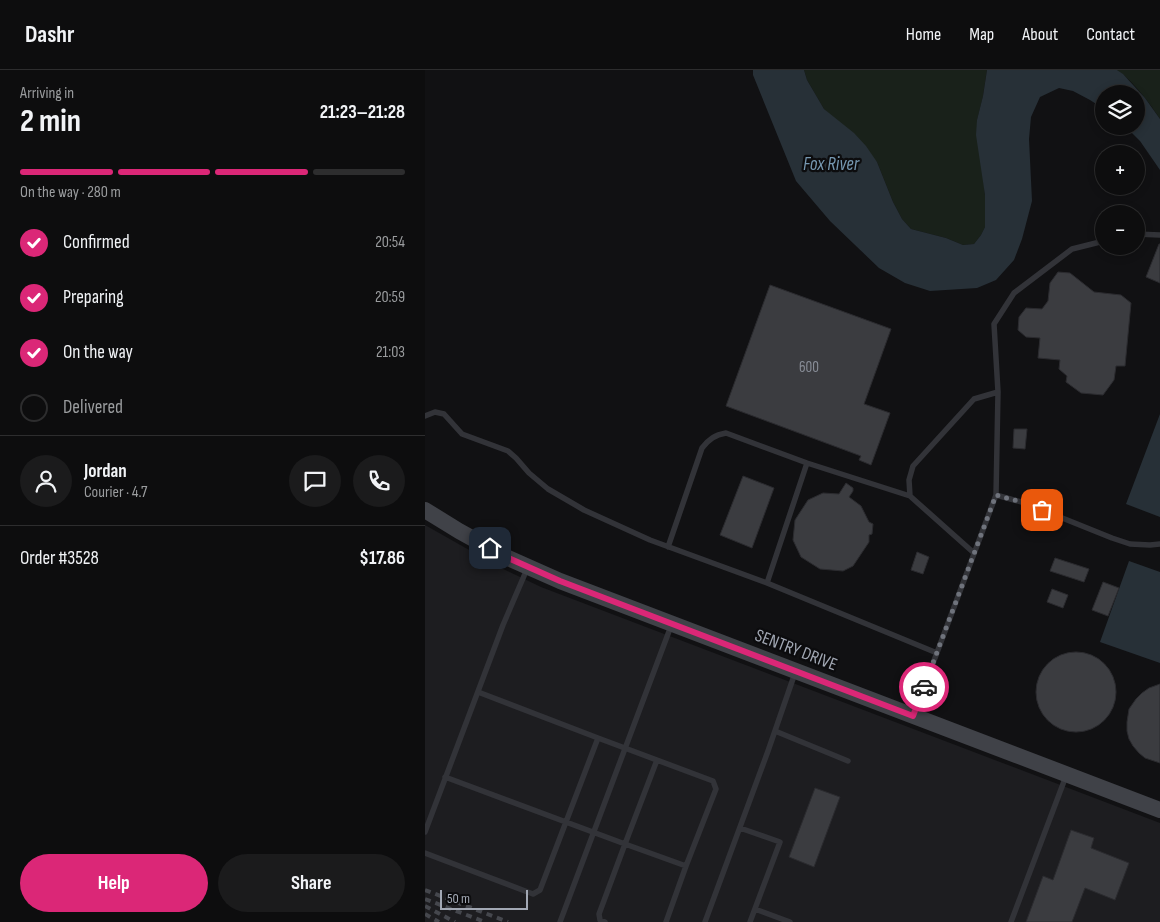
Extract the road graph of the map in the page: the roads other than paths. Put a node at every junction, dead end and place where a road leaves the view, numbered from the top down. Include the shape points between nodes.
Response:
1 (1145, 235) edge
2 (1160, 236) edge
3 (1095, 243) edge
4 (998, 392) junction
5 (425, 416) edge
6 (807, 463) junction
7 (996, 495) junction
8 (910, 496) junction
9 (425, 510) edge
10 (1160, 544) edge
11 (668, 547) junction
12 (974, 553) junction
13 (528, 567) junction
14 (767, 583) junction
15 (672, 624) junction
16 (937, 653) junction
17 (796, 671) junction
18 (478, 692) junction
19 (913, 716) junction
20 (775, 731) junction
21 (598, 738) junction
22 (625, 748) junction
23 (657, 760) junction
24 (848, 761) dead end
25 (1066, 774) junction
26 (445, 776) junction
27 (1160, 810) edge
28 (566, 822) junction
29 (740, 828) junction
30 (425, 832) edge
31 (594, 832) junction
32 (625, 844) junction
33 (425, 853) edge
34 (686, 866) junction
35 (755, 909) junction
36 (560, 922) edge
37 (605, 922) edge
38 (666, 922) edge
39 (705, 922) edge
40 (750, 922) edge
41 (790, 922) edge
42 (1011, 922) edge

1 - 2 lane
3 - 4 lane via 1072,249 1014,293 994,324
4 - 7 lane
4 - 8 lane via 974,400 913,466 909,480
5 - 11 lane via 435,412 443,414 462,434 508,451 549,489 584,510
6 - 8 lane
6 - 11 lane via 726,433 717,434 702,448
6 - 14 lane
7 - 10 lane via 1130,544
7 - 12 lane
8 - 12 lane
9 - 13 street, SENTRY DRIVE
11 - 14 lane
12 - 16 lane
13 - 15 street, SENTRY DRIVE
13 - 18 lane
14 - 16 lane
15 - 17 street, SENTRY DRIVE
15 - 22 lane
16 - 19 lane
17 - 19 street, SENTRY DRIVE
17 - 20 lane
18 - 21 lane
18 - 26 lane
19 - 25 street, SENTRY DRIVE
20 - 24 lane
20 - 29 lane
21 - 22 lane
21 - 28 lane
22 - 23 lane
22 - 31 lane
23 - 32 lane
23 - 34 lane via 713,781 717,789
25 - 27 street, SENTRY DRIVE
25 - 42 lane
26 - 28 lane
26 - 30 lane
28 - 31 lane
28 - 33 lane via 540,890 533,894
29 - 35 lane via 780,842
29 - 39 lane
31 - 32 lane
31 - 36 lane
32 - 34 lane
32 - 37 lane via 599,914 600,920
34 - 38 lane
35 - 40 lane
35 - 41 lane

